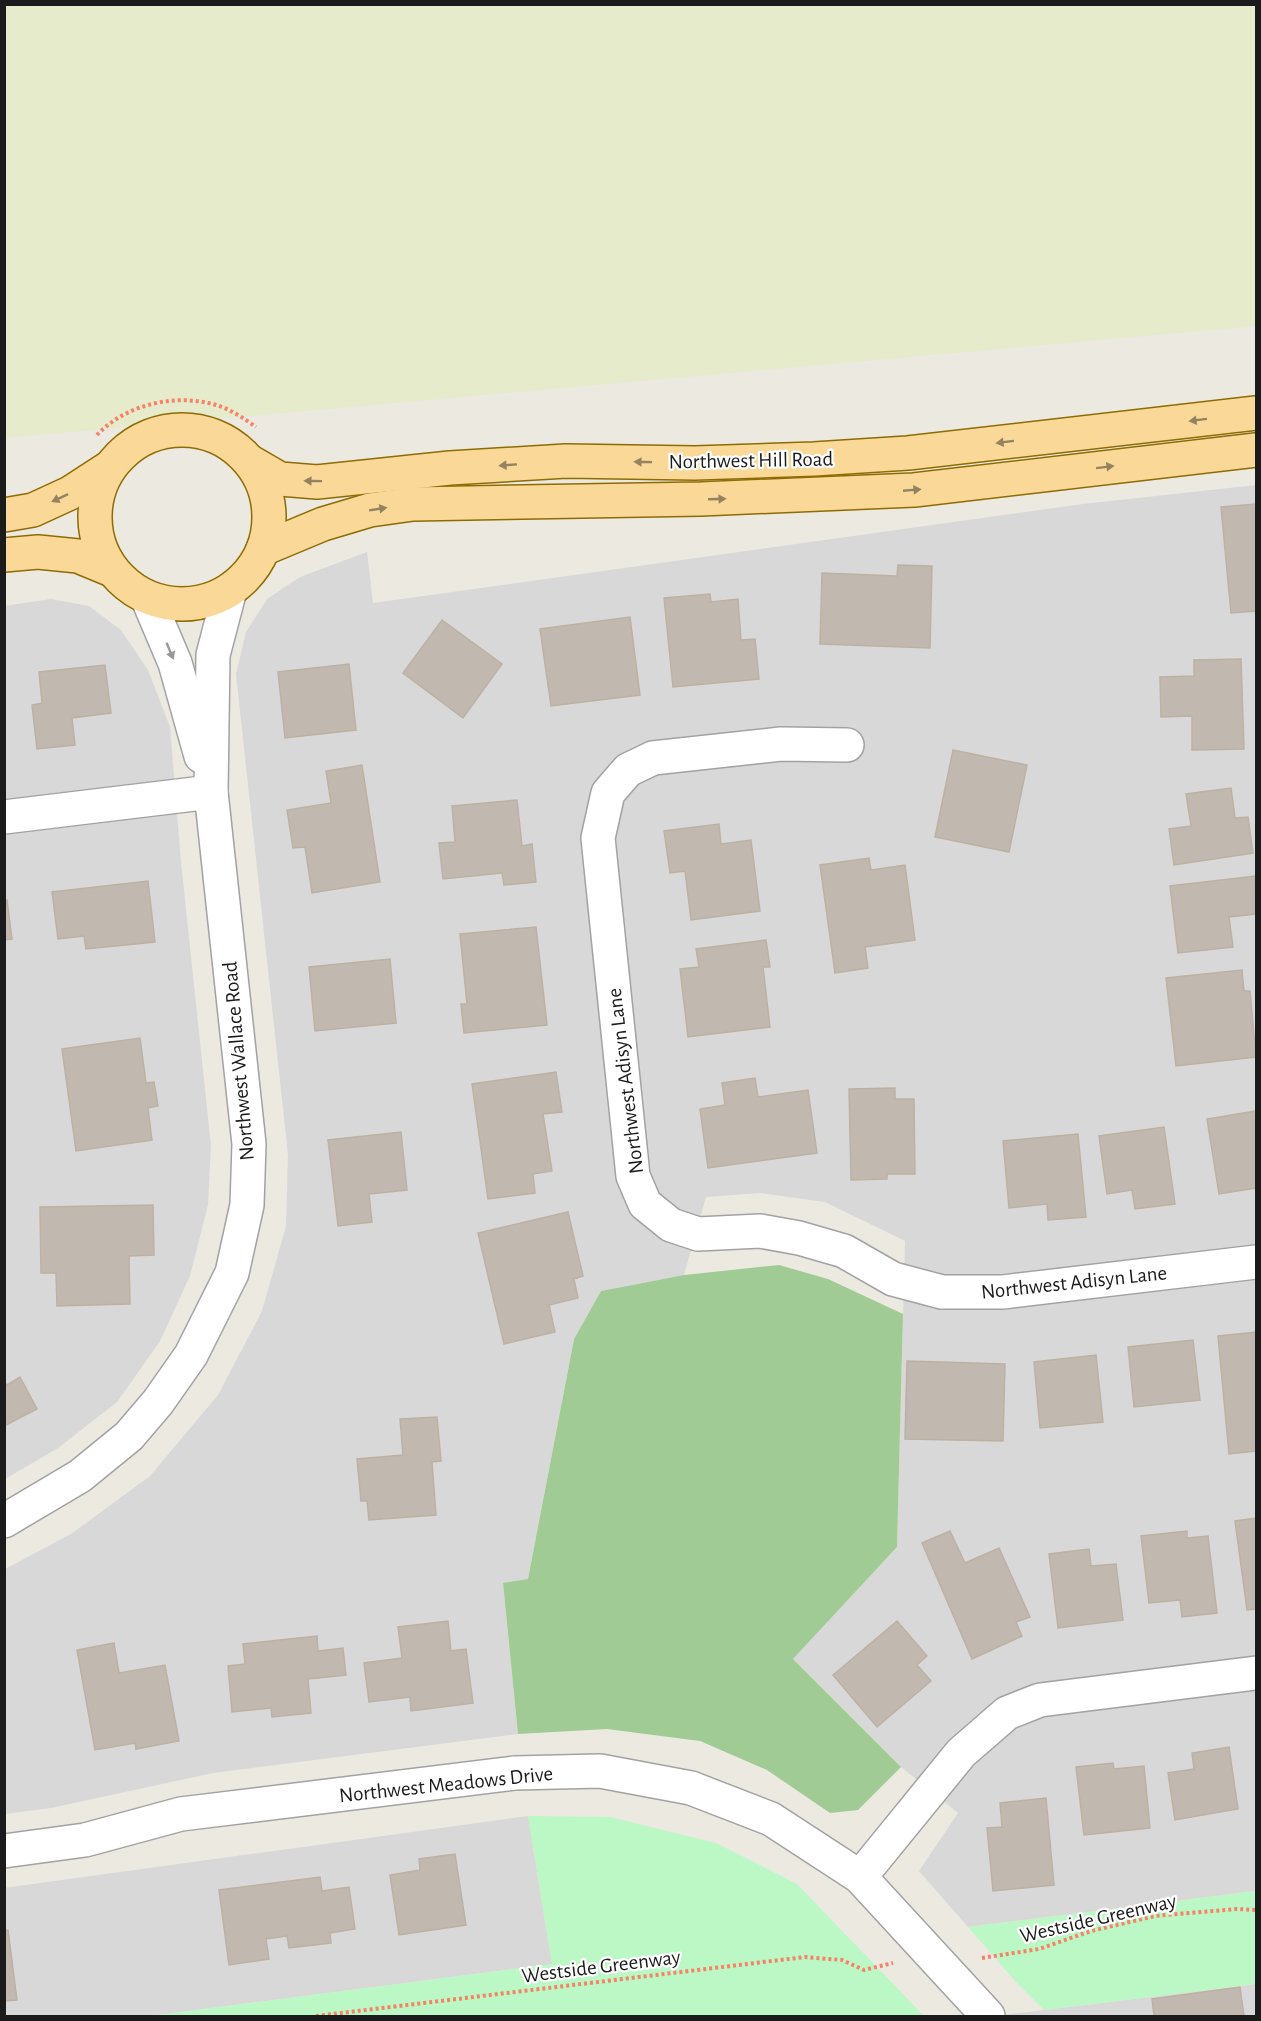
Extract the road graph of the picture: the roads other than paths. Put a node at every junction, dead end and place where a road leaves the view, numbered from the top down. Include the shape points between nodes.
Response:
1 (1257, 413) edge
2 (1257, 450) edge
3 (249, 461) junction
4 (110, 466) junction
5 (4, 515) edge
6 (263, 549) junction
7 (4, 555) edge
8 (112, 570) junction
9 (230, 590) junction
10 (147, 597) junction
11 (848, 745) dead end
12 (211, 792) junction
13 (4, 817) edge
14 (1257, 1262) edge
15 (4, 1521) edge
16 (1257, 1673) edge
17 (4, 1851) edge
18 (860, 1877) junction
19 (988, 2016) edge

1 -> 3 main road, Northwest Hill Road via 908,453 814,459 695,463 566,461 318,482 280,479
6 -> 2 main road, Northwest Hill Road via 323,524 413,504 713,499 914,490
3 - 4 main road via 229,443 204,432 178,429 152,434 129,447
3 - 6 main road via 268,503
4 -> 5 main road via 42,506
4 - 8 main road via 98,491 94,519 99,546
6 - 9 main road via 249,572
7 - 8 main road via 38,552 78,556
8 - 10 main road via 127,586
9 - 10 main road via 204,602 175,604
9 - 12 street, Northwest Wallace Road via 213,655
10 -> 12 street, Northwest Wallace Road via 175,663
11 - 14 street, Northwest Adisyn Lane via 782,744 653,758 628,770 608,793 598,838 633,1176 645,1204 671,1225 698,1234 760,1231 800,1238 844,1251 893,1279 942,1292 1003,1292
12 - 13 street
12 - 15 street, Northwest Wallace Road via 249,1144 247,1205 232,1273 190,1355 129,1436 80,1476
16 - 18 street via 1040,1700 1007,1713 961,1754
17 - 18 street, Northwest Meadows Drive via 85,1840 181,1814 514,1773 600,1771 691,1788 771,1819
18 - 19 street, Northwest Meadows Drive

